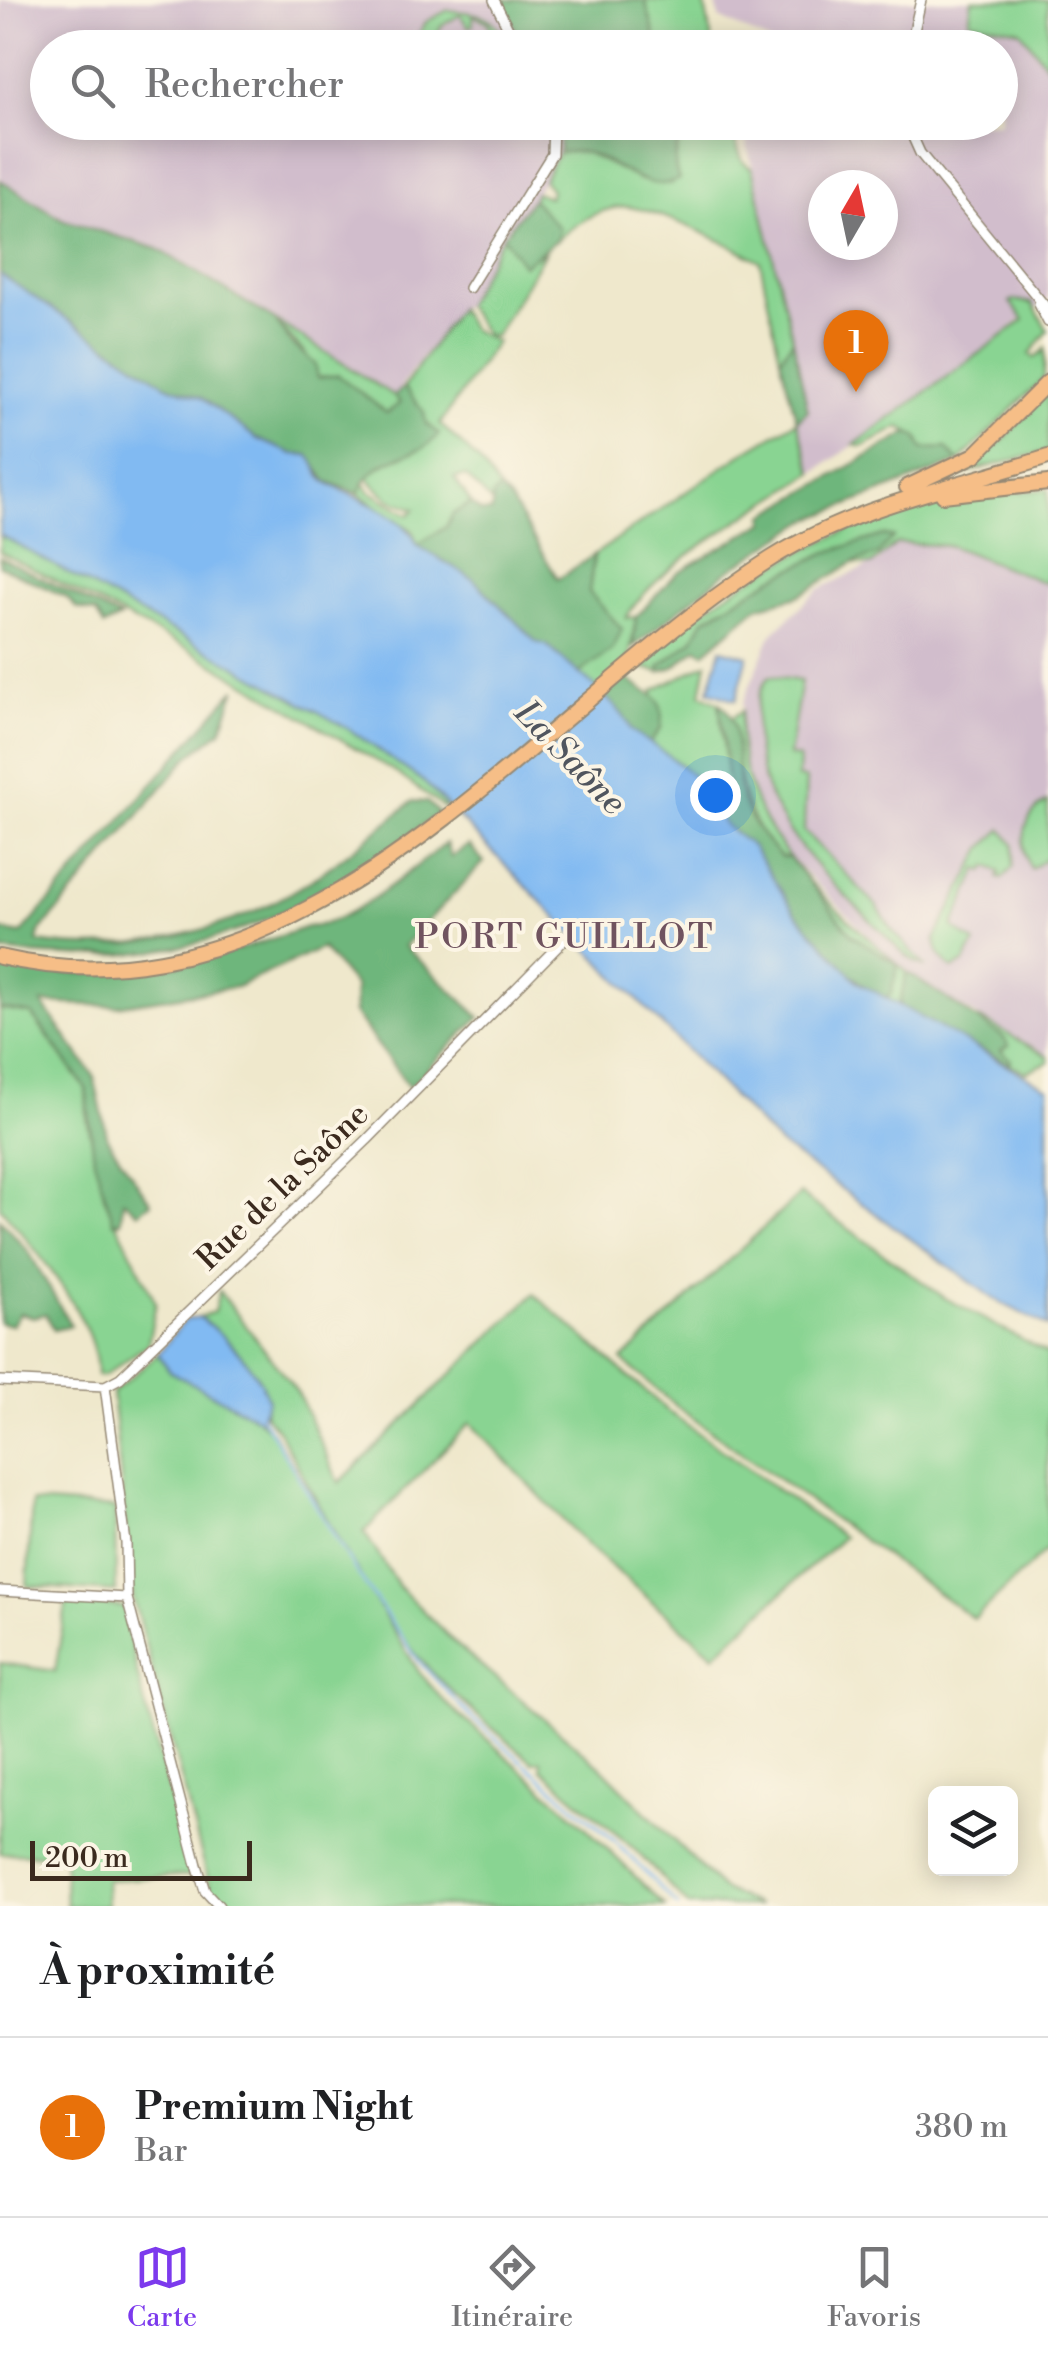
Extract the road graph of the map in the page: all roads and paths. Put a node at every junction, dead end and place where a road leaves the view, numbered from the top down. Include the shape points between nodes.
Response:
1 (494, 0) edge
2 (922, 0) edge
3 (509, 30) edge
4 (914, 30) edge
5 (552, 140) edge
6 (914, 140) edge
7 (470, 288) dead end
8 (1035, 297) junction
9 (1048, 310) edge
10 (1048, 322) edge
11 (1048, 382) edge
12 (1048, 457) edge
13 (1048, 482) edge
14 (830, 524) junction
15 (796, 544) junction
16 (563, 941) dead end
17 (0, 957) edge
18 (0, 1381) edge
19 (106, 1386) junction
20 (0, 1591) edge
21 (127, 1598) junction
22 (219, 1906) edge

1 - 3 street
2 - 4 street
5 - 7 street via 552,154
6 - 8 street
8 - 9 street
8 - 10 street
11 - 14 main road via 975,455
12 - 14 main road
13 - 15 main road via 924,499
14 - 15 main road
15 - 17 main road via 720,593 347,889 220,947 107,966
16 - 19 street, Rue de la Saône via 367,1140
18 - 19 street
19 - 21 street
20 - 21 street
21 - 22 street via 196,1865

